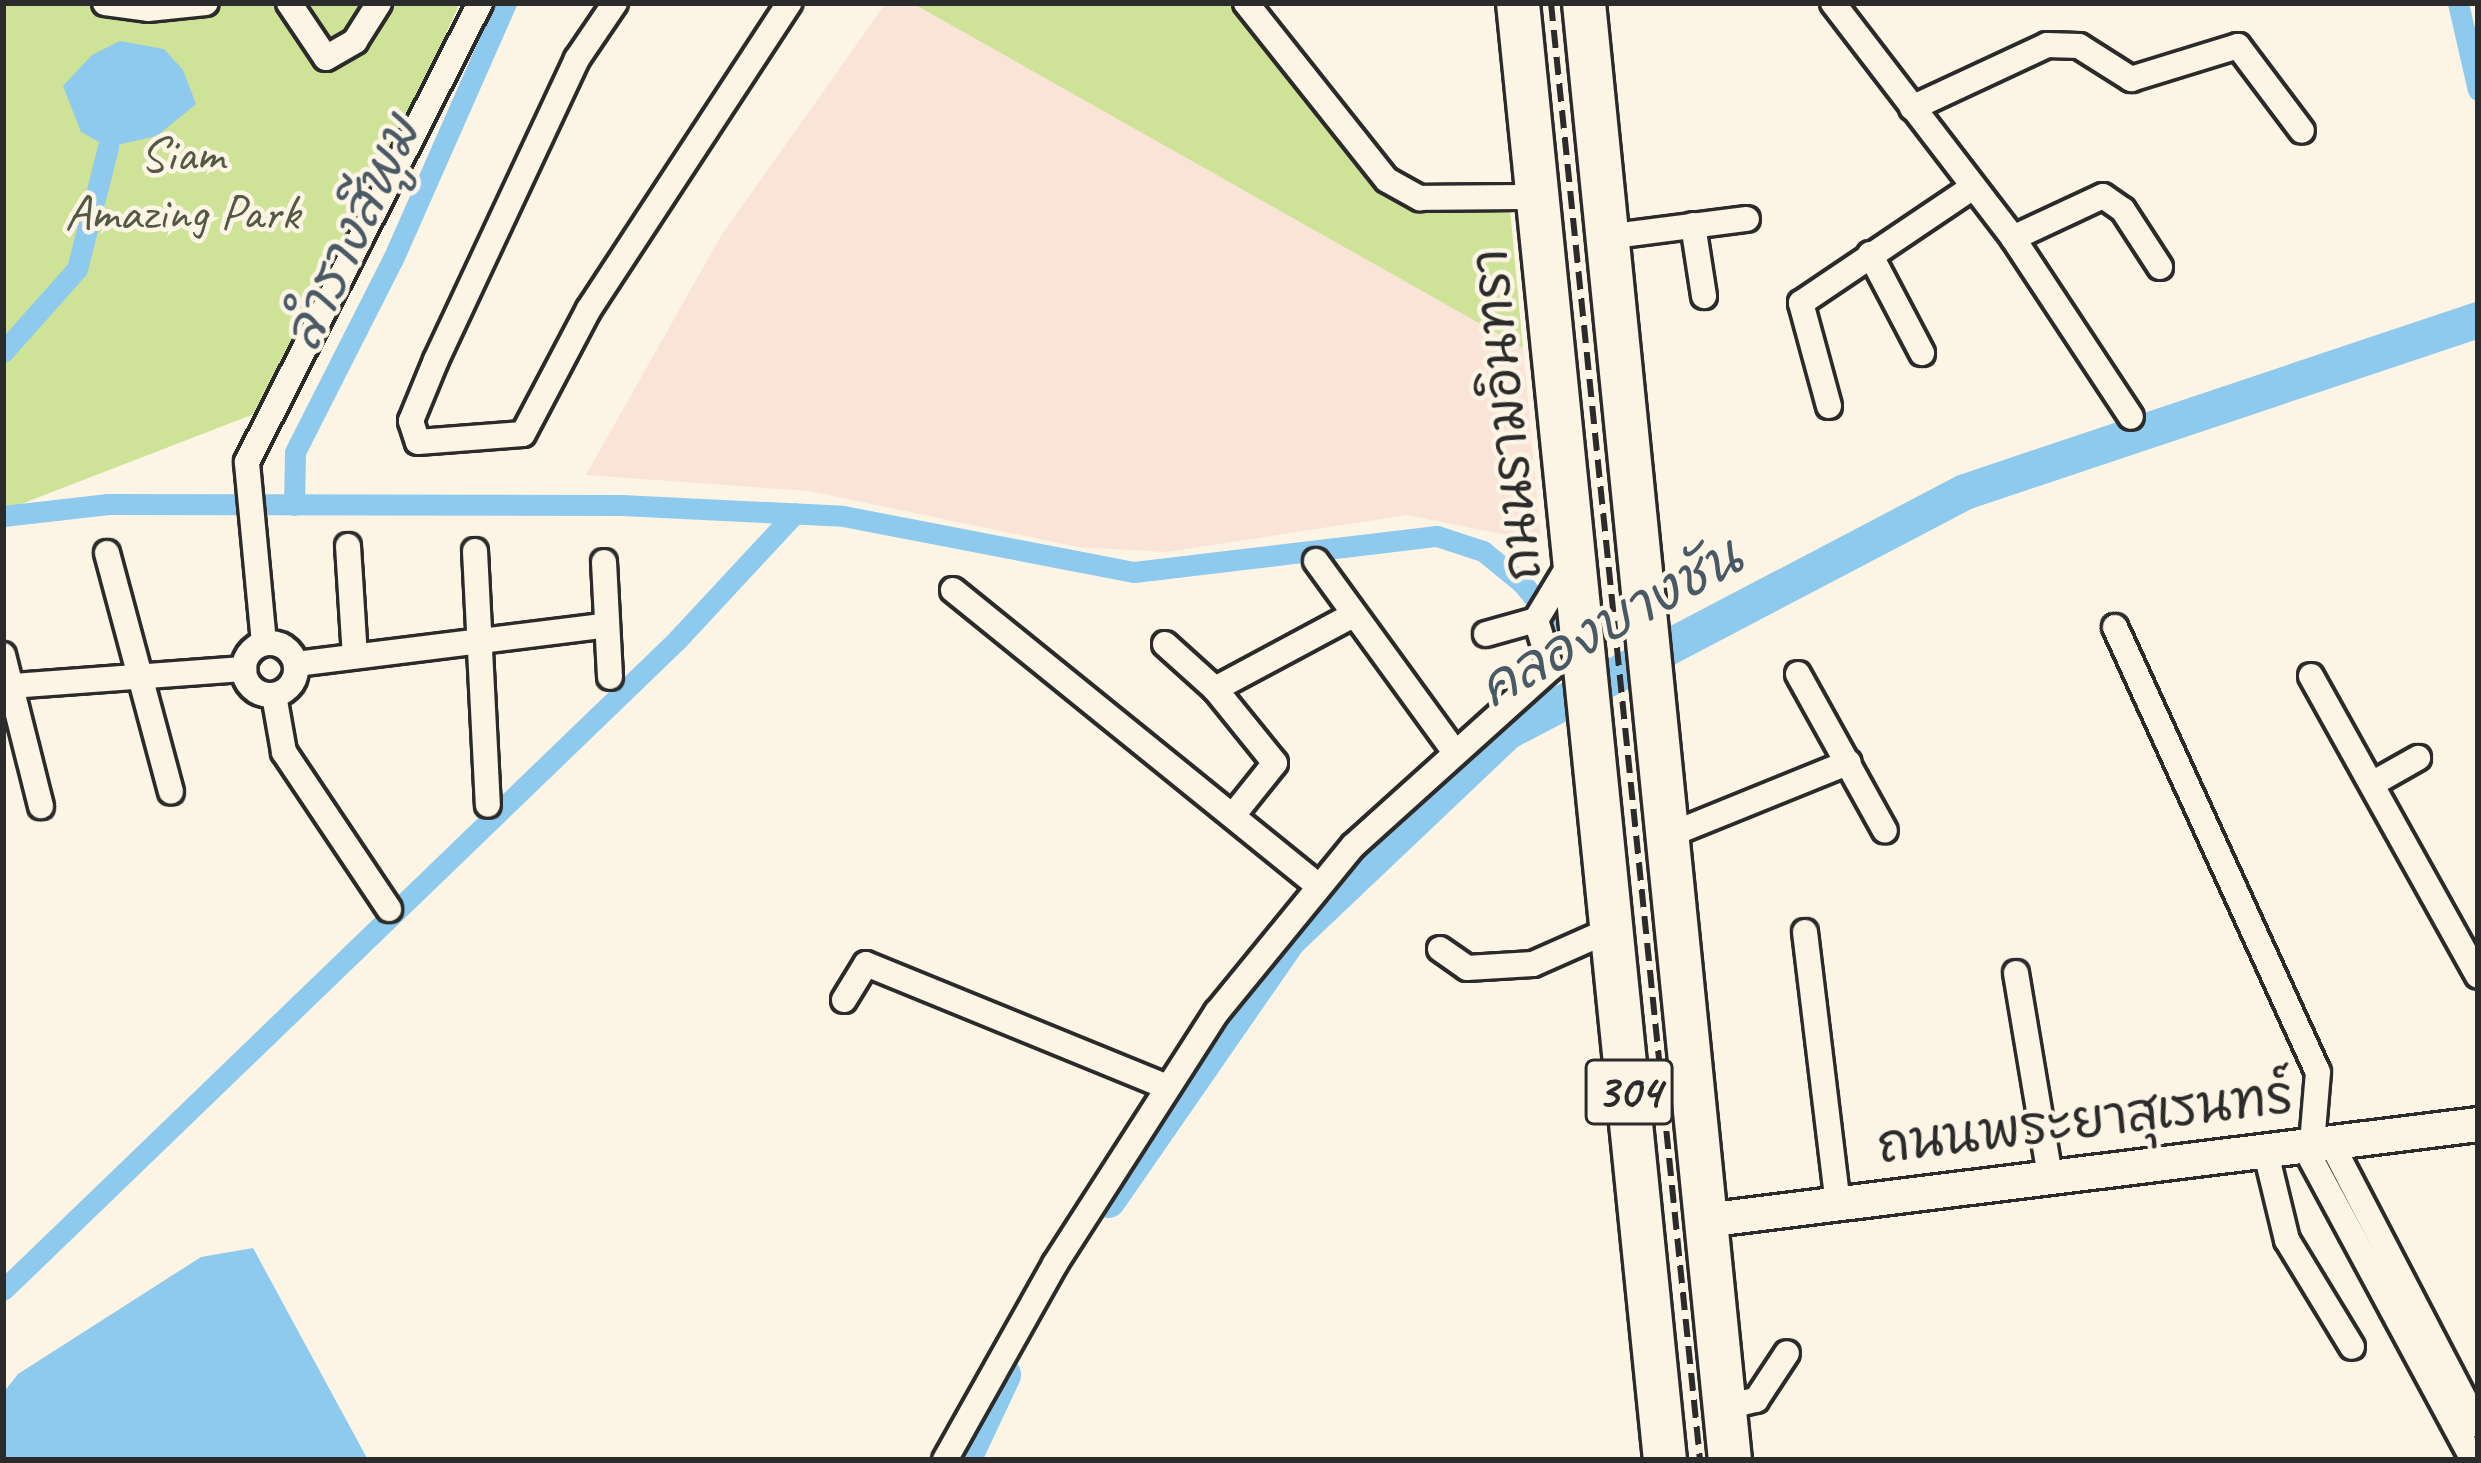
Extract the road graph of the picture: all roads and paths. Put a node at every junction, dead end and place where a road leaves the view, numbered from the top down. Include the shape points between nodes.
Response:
1 (105, 3) edge
2 (206, 3) edge
3 (290, 3) edge
4 (380, 3) edge
5 (480, 3) edge
6 (615, 3) edge
7 (789, 3) edge
8 (1246, 3) edge
9 (1517, 3) edge
10 (1584, 3) edge
11 (1833, 3) edge
12 (1594, 102) junction
13 (1912, 107) junction
14 (1528, 108) junction
15 (2302, 131) dead end
16 (1973, 187) junction
17 (1538, 197) junction
18 (1747, 219) dead end
19 (1693, 225) junction
20 (1606, 236) junction
21 (2013, 238) junction
22 (1870, 254) junction
23 (2159, 267) dead end
24 (1704, 296) dead end
25 (1922, 353) dead end
26 (1828, 406) dead end
27 (2131, 417) dead end
28 (348, 546) dead end
29 (476, 551) dead end
30 (107, 553) dead end
31 (1316, 560) dead end
32 (604, 562) dead end
33 (953, 590) dead end
34 (1552, 610) junction
35 (1353, 615) junction
36 (607, 625) junction
37 (2115, 627) dead end
38 (1486, 634) dead end
39 (480, 639) junction
40 (264, 643) junction
41 (1165, 644) dead end
42 (3, 655) edge
43 (355, 656) junction
44 (296, 664) junction
45 (244, 669) junction
46 (1798, 674) dead end
47 (2311, 676) dead end
48 (610, 677) dead end
49 (142, 682) junction
50 (12, 686) junction
51 (1215, 689) junction
52 (274, 695) junction
53 (1455, 752) junction
54 (2418, 758) dead end
55 (1849, 762) junction
56 (2372, 784) junction
57 (171, 792) dead end
58 (488, 805) dead end
59 (41, 806) dead end
60 (1234, 814) junction
61 (1885, 830) dead end
62 (1667, 836) junction
63 (1319, 886) junction
64 (389, 909) dead end
65 (1612, 929) junction
66 (1804, 932) dead end
67 (1440, 949) dead end
68 (2016, 973) dead end
69 (2478, 976) edge
70 (844, 1000) dead end
71 (1167, 1087) junction
72 (2478, 1124) edge
73 (2315, 1143) junction
74 (2265, 1149) junction
75 (2050, 1177) junction
76 (1838, 1203) junction
77 (1704, 1220) junction
78 (2352, 1347) dead end
79 (1787, 1353) dead end
80 (1725, 1407) junction
81 (2478, 1425) edge
82 (945, 1460) edge
83 (1665, 1460) edge
84 (1730, 1460) edge
85 (2473, 1460) edge

1 - 2 street
3 - 4 street via 326,58 356,41
5 - 40 street via 248,462
6 - 7 street via 577,59 436,360 411,421 418,442 523,434 589,310
8 - 17 street via 1388,180 1420,198
9 - 14 highway, ถนนรามอินทรา / 304
10 - 12 highway, 304
11 - 13 street
12 - 14 highway
12 - 20 highway, 304
13 - 15 street via 2047,46 2080,46 2131,79 2238,46
13 - 16 street
14 - 17 highway, ถนนรามอินทรา / 304
16 - 21 street
16 - 22 street
17 - 34 highway, ถนนรามอินทรา / 304 via 1575,557
18 - 19 street
19 - 20 street
19 - 24 street
20 - 62 highway, 304
21 - 23 street via 2103,196 2123,210
21 - 27 street
22 - 25 street
22 - 26 street via 1801,303
28 - 43 street
29 - 39 street
30 - 49 street
31 - 35 street
32 - 36 street
33 - 60 street
34 - 38 street
34 - 53 street via 1551,668
34 - 65 highway, ถนนรามอินทรา / 304 via 1592,725
35 - 51 street
35 - 53 street
36 - 39 street
36 - 48 street
37 - 73 street via 2318,1072
39 - 43 street
39 - 58 street
40 - 44 street via 288,649
40 - 45 street
41 - 51 street
42 - 50 street
43 - 44 street
44 - 52 street via 294,681
45 - 49 street
45 - 52 street via 257,691
46 - 55 street
47 - 56 street
49 - 50 street
49 - 57 street
50 - 59 street
51 - 60 street via 1275,764
52 - 64 street via 284,752
53 - 63 street
54 - 56 street
55 - 61 street
55 - 62 street
56 - 69 street
60 - 63 street
62 - 77 highway, 304
63 - 71 street
65 - 67 street via 1533,964 1467,968
65 - 83 highway, ถนนรามอินทรา / 304
66 - 76 street
68 - 75 street
70 - 71 street via 866,964
71 - 82 street
72 - 73 street, ถนนพระยาสุเรนทร์
73 - 74 street, ถนนพระยาสุเรนทร์
73 - 81 street
73 - 85 street
74 - 75 street, ถนนพระยาสุเรนทร์
74 - 78 street via 2288,1240
75 - 76 street, ถนนพระยาสุเรนทร์
76 - 77 street, ถนนพระยาสุเรนทร์
77 - 80 highway, 304
79 - 80 street via 1756,1400
80 - 84 highway, 304

